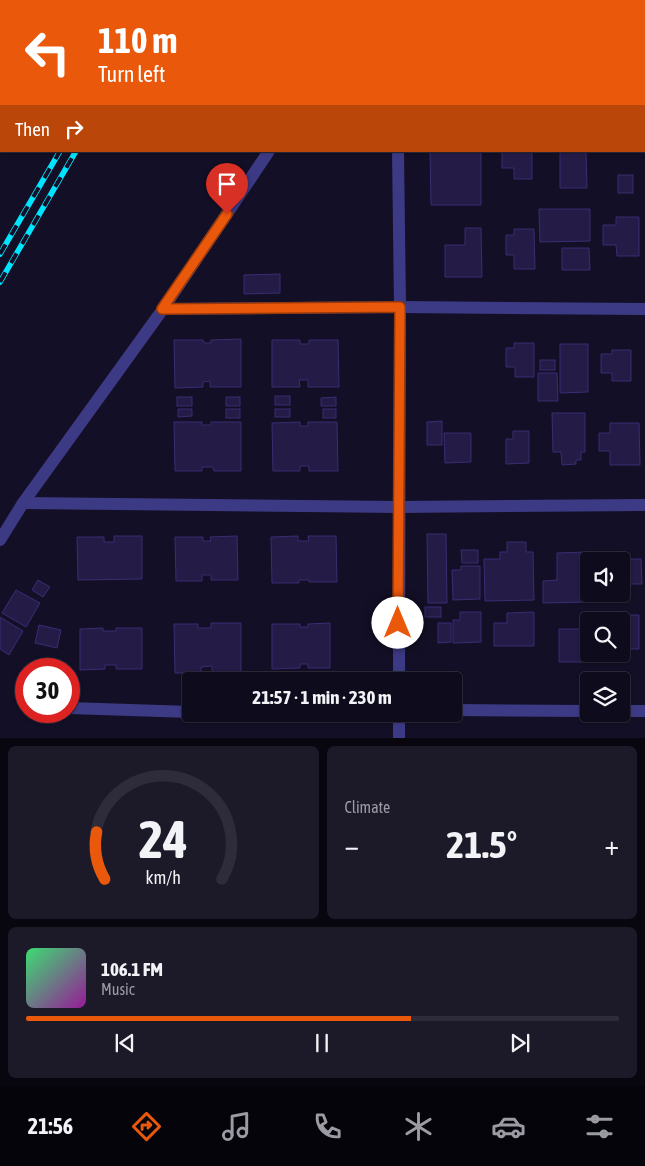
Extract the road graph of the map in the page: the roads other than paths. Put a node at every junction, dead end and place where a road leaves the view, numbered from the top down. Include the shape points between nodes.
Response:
1 (269, 152) edge
2 (398, 152) edge
3 (400, 307) junction
4 (162, 309) junction
5 (645, 309) edge
6 (23, 503) junction
7 (645, 505) edge
8 (398, 507) junction
9 (0, 540) edge
10 (398, 672) edge
11 (80, 708) edge
12 (462, 710) edge
13 (580, 711) edge
14 (630, 711) edge
15 (645, 711) edge
16 (182, 712) edge
17 (399, 722) edge
18 (399, 738) edge

1 - 4 street
2 - 3 street
3 - 4 street
3 - 5 street
3 - 8 street
4 - 6 street
6 - 8 street
6 - 9 street
7 - 8 street
8 - 10 street
11 - 16 street
12 - 13 street
14 - 15 street
17 - 18 street

